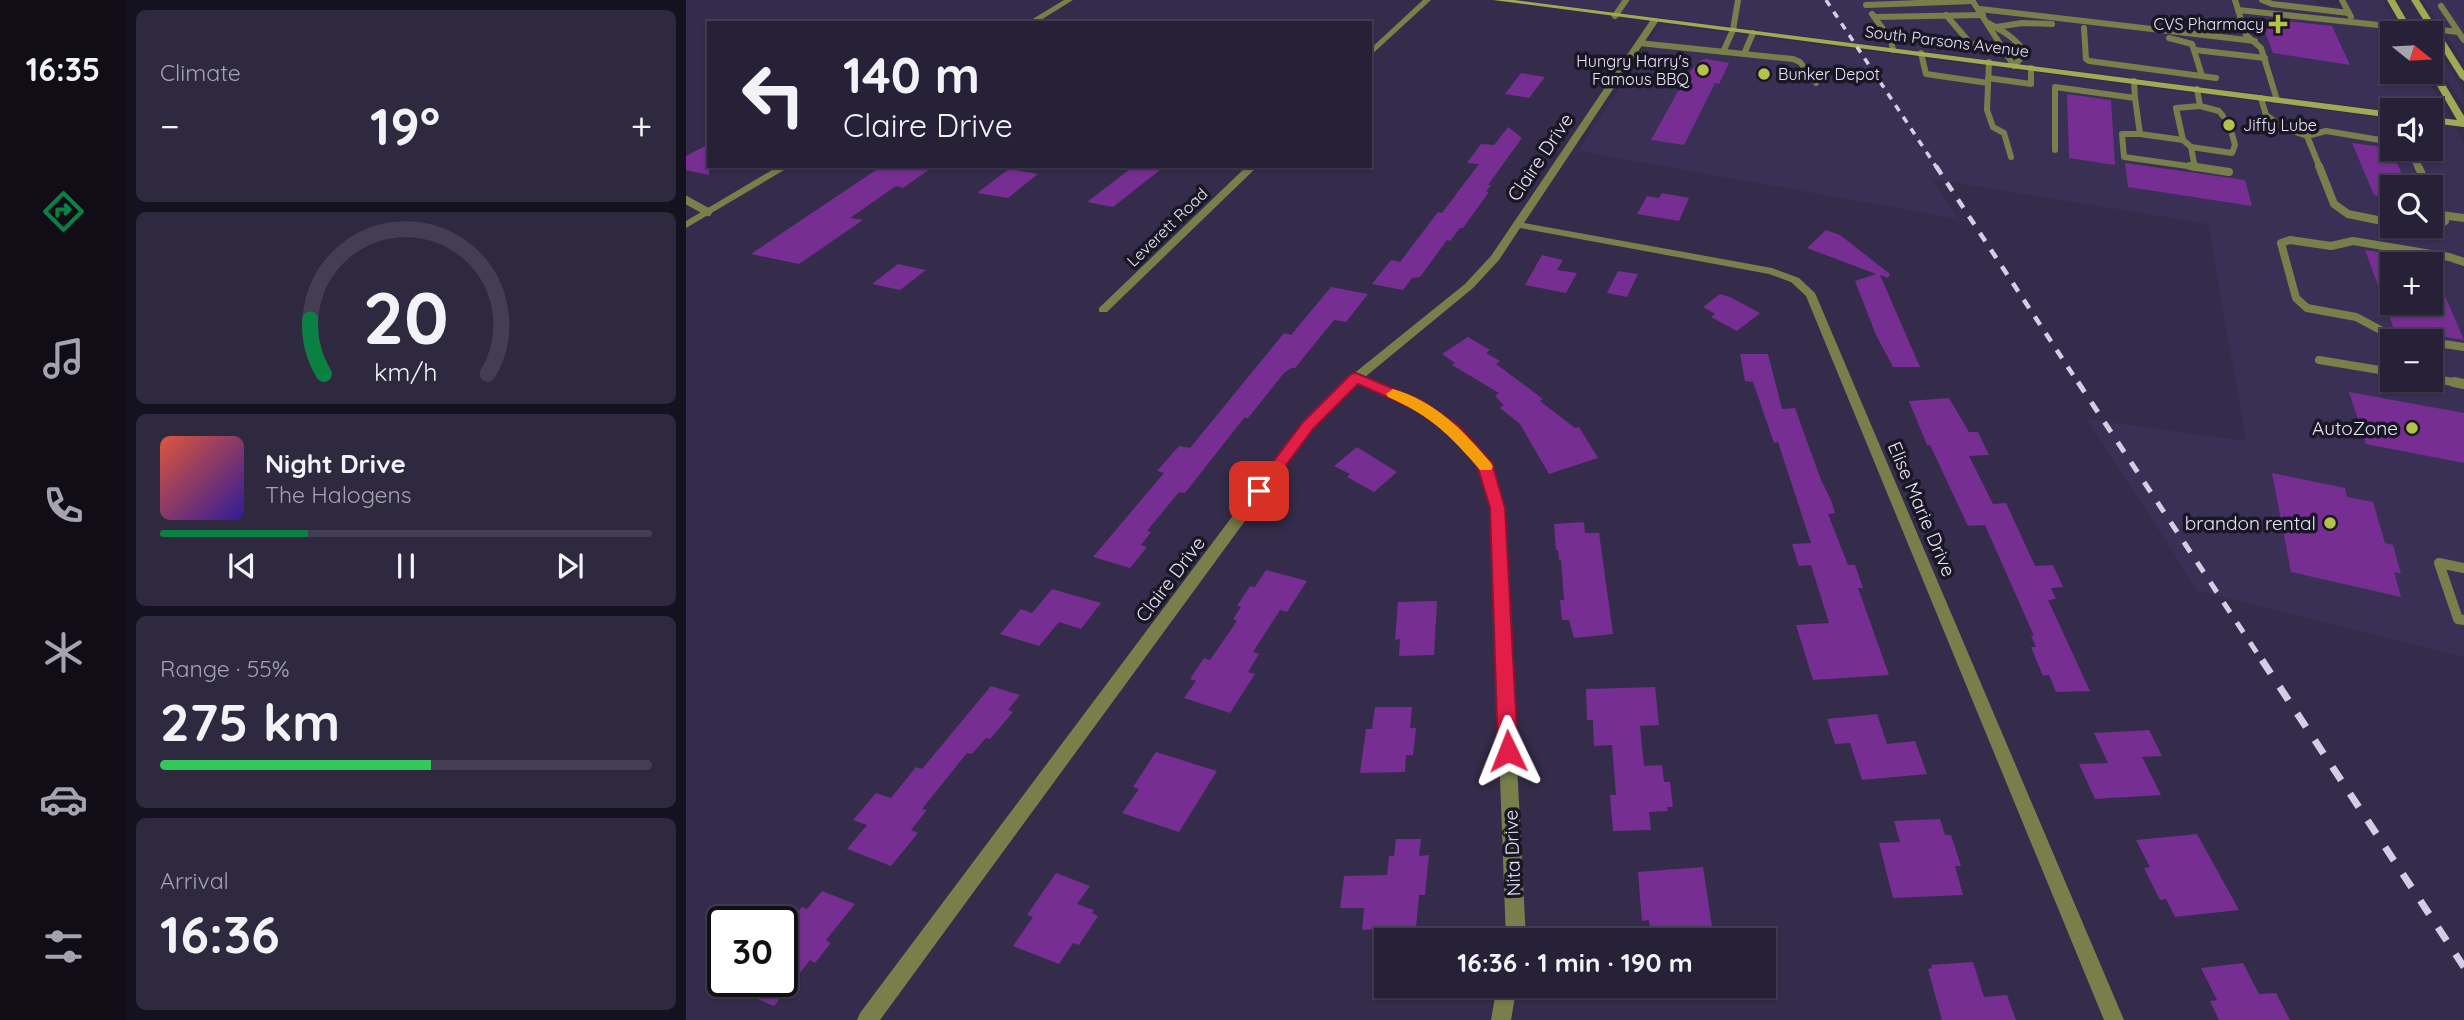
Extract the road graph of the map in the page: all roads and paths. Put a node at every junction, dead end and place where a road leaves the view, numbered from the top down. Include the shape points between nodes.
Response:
1 (1069, 0) edge
2 (1427, 0) edge
3 (1497, 0) edge
4 (1626, 0) edge
5 (1738, 0) edge
6 (2235, 0) edge
7 (2262, 0) edge
8 (2342, 0) edge
9 (2391, 0) edge
10 (2415, 0) edge
11 (1972, 1) edge
12 (1865, 2) edge
13 (2441, 6) dead end
14 (2238, 10) junction
15 (1981, 12) junction
16 (2348, 13) junction
17 (1946, 15) junction
18 (1615, 16) junction
19 (1875, 17) junction
20 (1655, 20) junction
21 (1033, 21) edge
22 (2403, 21) edge
23 (2428, 21) edge
24 (1988, 23) junction
25 (2354, 23) junction
26 (1996, 27) junction
27 (2380, 27) edge
28 (2084, 28) junction
29 (1733, 30) junction
30 (2443, 30) edge
31 (2458, 32) junction
32 (1753, 33) junction
33 (2464, 40) edge
34 (2255, 41) junction
35 (1639, 43) junction
36 (2443, 45) edge
37 (2003, 47) junction
38 (1893, 50) junction
39 (2195, 50) junction
40 (1372, 52) edge
41 (1723, 52) junction
42 (1921, 53) junction
43 (1744, 54) junction
44 (2265, 58) junction
45 (1989, 62) junction
46 (2014, 66) junction
47 (2031, 68) junction
48 (2202, 76) junction
49 (2216, 78) dead end
50 (2464, 78) edge
51 (1988, 81) junction
52 (2134, 81) junction
53 (1816, 83) dead end
54 (2440, 84) edge
55 (2197, 89) junction
56 (2135, 98) junction
57 (2261, 98) junction
58 (2277, 100) junction
59 (2200, 106) junction
60 (2380, 113) edge
61 (2223, 116) dead end
62 (2443, 121) edge
63 (2464, 124) edge
64 (2140, 134) junction
65 (2232, 134) dead end
66 (2306, 136) junction
67 (2183, 140) junction
68 (2380, 140) edge
69 (2191, 147) junction
70 (2055, 150) dead end
71 (2011, 157) dead end
72 (2195, 167) junction
73 (783, 168) edge
74 (1251, 168) edge
75 (2228, 172) dead end
76 (686, 200) edge
77 (708, 212) junction
78 (2443, 215) edge
79 (2464, 218) edge
80 (2380, 221) edge
81 (686, 225) edge
82 (1518, 225) junction
83 (2464, 262) edge
84 (1103, 310) dead end
85 (2380, 330) edge
86 (2443, 344) edge
87 (2464, 347) edge
88 (2319, 360) dead end
89 (2380, 370) edge
90 (1356, 378) junction
91 (2443, 381) edge
92 (2464, 384) edge
93 (2464, 568) edge
94 (2464, 620) edge
95 (1515, 928) edge
96 (1505, 998) edge
97 (867, 1020) edge
98 (1501, 1020) edge
99 (2114, 1020) edge

1 - 21 street
2 - 40 street
3 - 18 main road, South Parsons Avenue
4 - 18 lane
5 - 29 lane
6 - 14 lane
7 - 16 lane
8 - 16 lane
9 - 22 main road
10 - 23 main road
11 - 12 lane
11 - 15 lane
12 - 19 lane
13 - 31 lane
14 - 25 lane
14 - 34 lane via 2246,35
15 - 17 lane
15 - 24 lane
15 - 34 lane
16 - 25 lane
17 - 19 lane
17 - 37 lane via 1971,44
18 - 20 main road, South Parsons Avenue
19 - 38 lane
20 - 29 main road, South Parsons Avenue
20 - 35 street, Claire Drive
24 - 26 lane
24 - 37 lane
25 - 27 lane
26 - 28 lane via 2031,23
26 - 46 lane via 2025,53
28 - 39 lane via 2180,40
28 - 48 lane via 2086,60
29 - 32 main road, South Parsons Avenue
29 - 41 lane
30 - 31 lane
31 - 33 lane
32 - 38 main road, South Parsons Avenue
32 - 43 lane
34 - 44 lane
35 - 41 lane
35 - 82 street, Claire Drive
36 - 50 main road
37 - 46 lane
38 - 42 main road, South Parsons Avenue
39 - 44 lane
39 - 48 lane
41 - 43 lane
42 - 45 main road, South Parsons Avenue
42 - 51 lane via 1926,74
43 - 53 lane via 1793,59
44 - 58 lane
45 - 46 main road, South Parsons Avenue
45 - 51 lane
46 - 47 main road, South Parsons Avenue
47 - 51 lane via 2031,84
47 - 52 main road, South Parsons Avenue
48 - 49 lane
51 - 71 lane via 1987,110 1993,127 2004,133
52 - 55 main road, South Parsons Avenue
52 - 56 lane
54 - 63 main road
55 - 57 main road, South Parsons Avenue
55 - 59 lane
56 - 64 lane
56 - 70 lane via 2055,87
57 - 58 main road, South Parsons Avenue
57 - 66 lane via 2266,115
58 - 60 main road, South Parsons Avenue
59 - 61 lane
59 - 67 lane via 2176,108
62 - 63 main road
64 - 67 lane
64 - 72 lane via 2122,134 2124,157
65 - 69 lane via 2232,153
66 - 68 lane via 2326,131
66 - 80 lane via 2334,204 2348,214
67 - 69 lane
69 - 72 lane
72 - 75 lane
73 - 77 street
74 - 84 street, Leverett Road
76 - 77 lane
77 - 81 street
78 - 79 lane
82 - 90 street, Claire Drive via 1469,286
82 - 99 street, Elise Marie Drive via 1772,271 1805,286
83 - 85 lane via 2353,241 2331,246 2290,240 2281,243 2295,298 2307,308 2356,317
86 - 87 lane
88 - 89 lane
90 - 95 street, Nita Drive via 1417,404 1454,430 1484,463 1497,508
90 - 97 street, Claire Drive via 1308,425
91 - 92 lane
93 - 94 lane via 2439,563 2458,619
96 - 98 street

